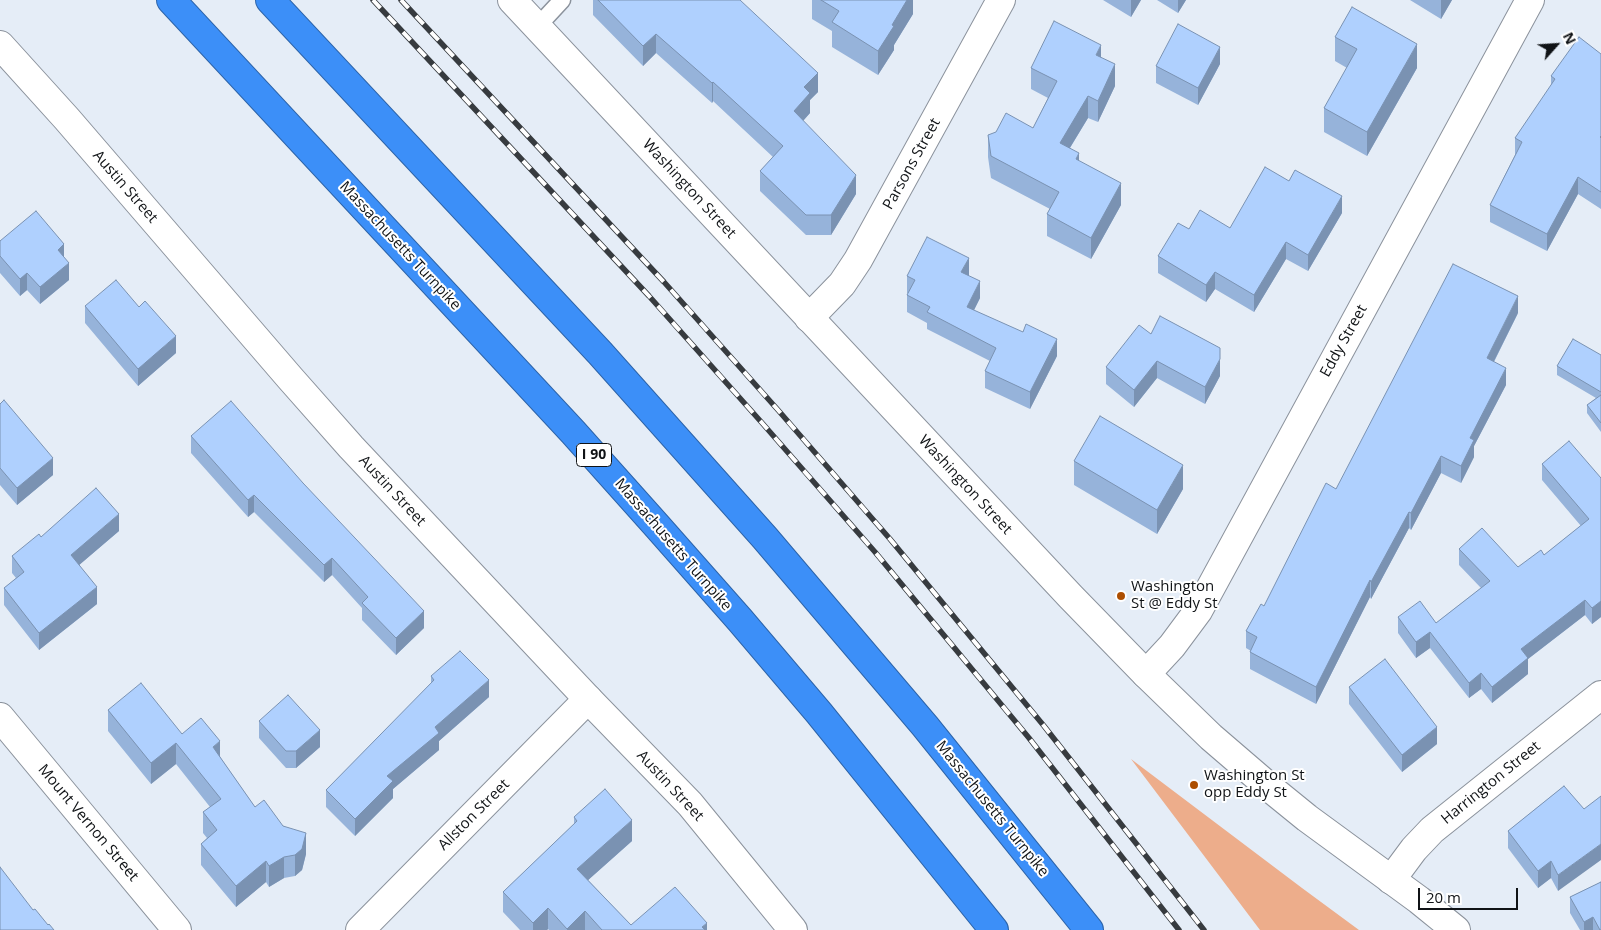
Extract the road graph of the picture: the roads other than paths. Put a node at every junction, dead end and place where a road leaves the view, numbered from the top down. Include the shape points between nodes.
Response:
1 (170, 0) edge
2 (270, 0) edge
3 (512, 0) edge
4 (562, 0) edge
5 (1002, 0) edge
6 (1530, 0) edge
7 (537, 27) junction
8 (0, 45) edge
9 (809, 318) junction
10 (1146, 674) junction
11 (1601, 695) edge
12 (588, 699) junction
13 (0, 717) edge
14 (1391, 880) junction
15 (177, 930) edge
16 (360, 930) edge
17 (793, 930) edge
18 (994, 930) edge
19 (1089, 930) edge
20 (1456, 930) edge

1 - 18 highway, Massachusetts Turnpike / I 90 via 657,526 825,721
2 - 19 highway, Massachusetts Turnpike via 600,353 759,531 925,726
3 - 7 main road, Washington Street
4 - 7 lane
5 - 9 main road, Parsons Street via 858,260 842,284
6 - 10 main road, Eddy Street via 1198,610 1172,646
7 - 9 main road, Washington Street
8 - 12 main road, Austin Street via 351,447
9 - 10 main road, Washington Street
10 - 14 main road, Washington Street via 1268,786
11 - 14 main road, Harrington Street via 1432,830
12 - 16 main road, Allston Street
12 - 17 main road, Austin Street via 690,804
13 - 15 main road, Mount Vernon Street
14 - 20 main road, Washington Street

